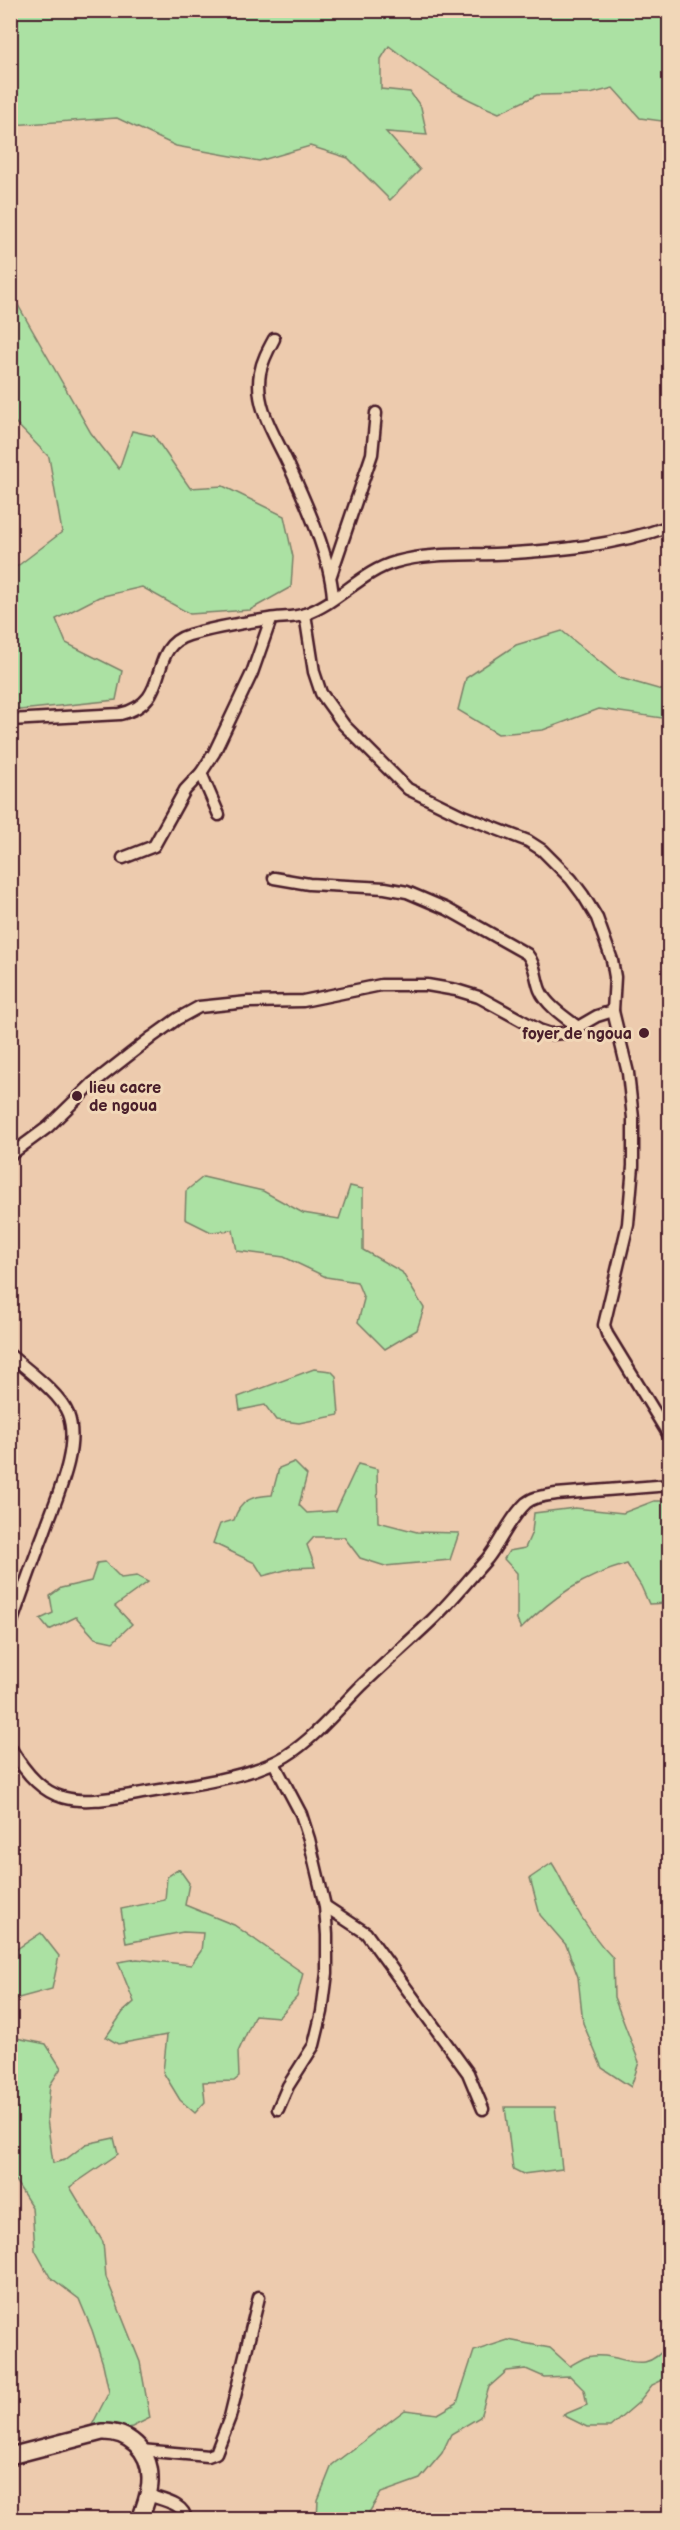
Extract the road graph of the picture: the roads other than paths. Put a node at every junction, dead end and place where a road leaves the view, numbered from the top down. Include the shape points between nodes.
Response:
1 (274, 339) dead end
2 (376, 412) dead end
3 (669, 526) edge
4 (331, 575) junction
5 (333, 597) junction
6 (304, 614) junction
7 (271, 619) junction
8 (10, 720) edge
9 (201, 773) junction
10 (219, 815) dead end
11 (123, 858) dead end
12 (274, 878) dead end
13 (613, 1011) junction
14 (578, 1027) junction
15 (10, 1155) edge
16 (10, 1355) edge
17 (669, 1437) edge
18 (669, 1485) edge
19 (10, 1628) edge
20 (10, 1747) edge
21 (274, 1763) junction
22 (325, 1906) junction
23 (278, 2109) dead end
24 (483, 2109) dead end
25 (259, 2297) dead end
26 (141, 2450) junction
27 (10, 2456) edge
28 (148, 2495) junction
29 (140, 2520) edge
30 (186, 2520) edge

1 - 4 street via 260,373 262,406 297,483
2 - 4 street via 372,454
3 - 5 street via 617,542 396,561
4 - 5 street
5 - 6 street
6 - 7 street
6 - 13 street via 321,693 344,725 393,775 422,797 528,841 556,863 583,895 597,918 612,960
7 - 8 street via 226,625 174,641 148,700 132,711
7 - 9 street via 252,674
9 - 10 street
9 - 11 street via 184,790 154,846
12 - 14 street via 385,888 428,900 527,954 541,993
13 - 14 street
13 - 17 street via 628,1073 633,1166 628,1224 604,1325
14 - 15 street via 551,1034 479,997 427,985 381,985 303,1001 200,1007 129,1054
16 - 19 street via 60,1400 70,1425 61,1490
18 - 21 street via 538,1496 528,1501 489,1556 434,1618 306,1742
20 - 21 street via 46,1790 64,1799 83,1802 210,1780
21 - 22 street via 301,1814
22 - 23 street via 327,1973 322,2012 314,2045
22 - 24 street via 366,1933 468,2073
25 - 26 street via 230,2417 216,2453 208,2456
26 - 27 street via 129,2438 102,2432
26 - 28 street via 151,2479
28 - 29 street
28 - 30 street via 179,2506 185,2511

